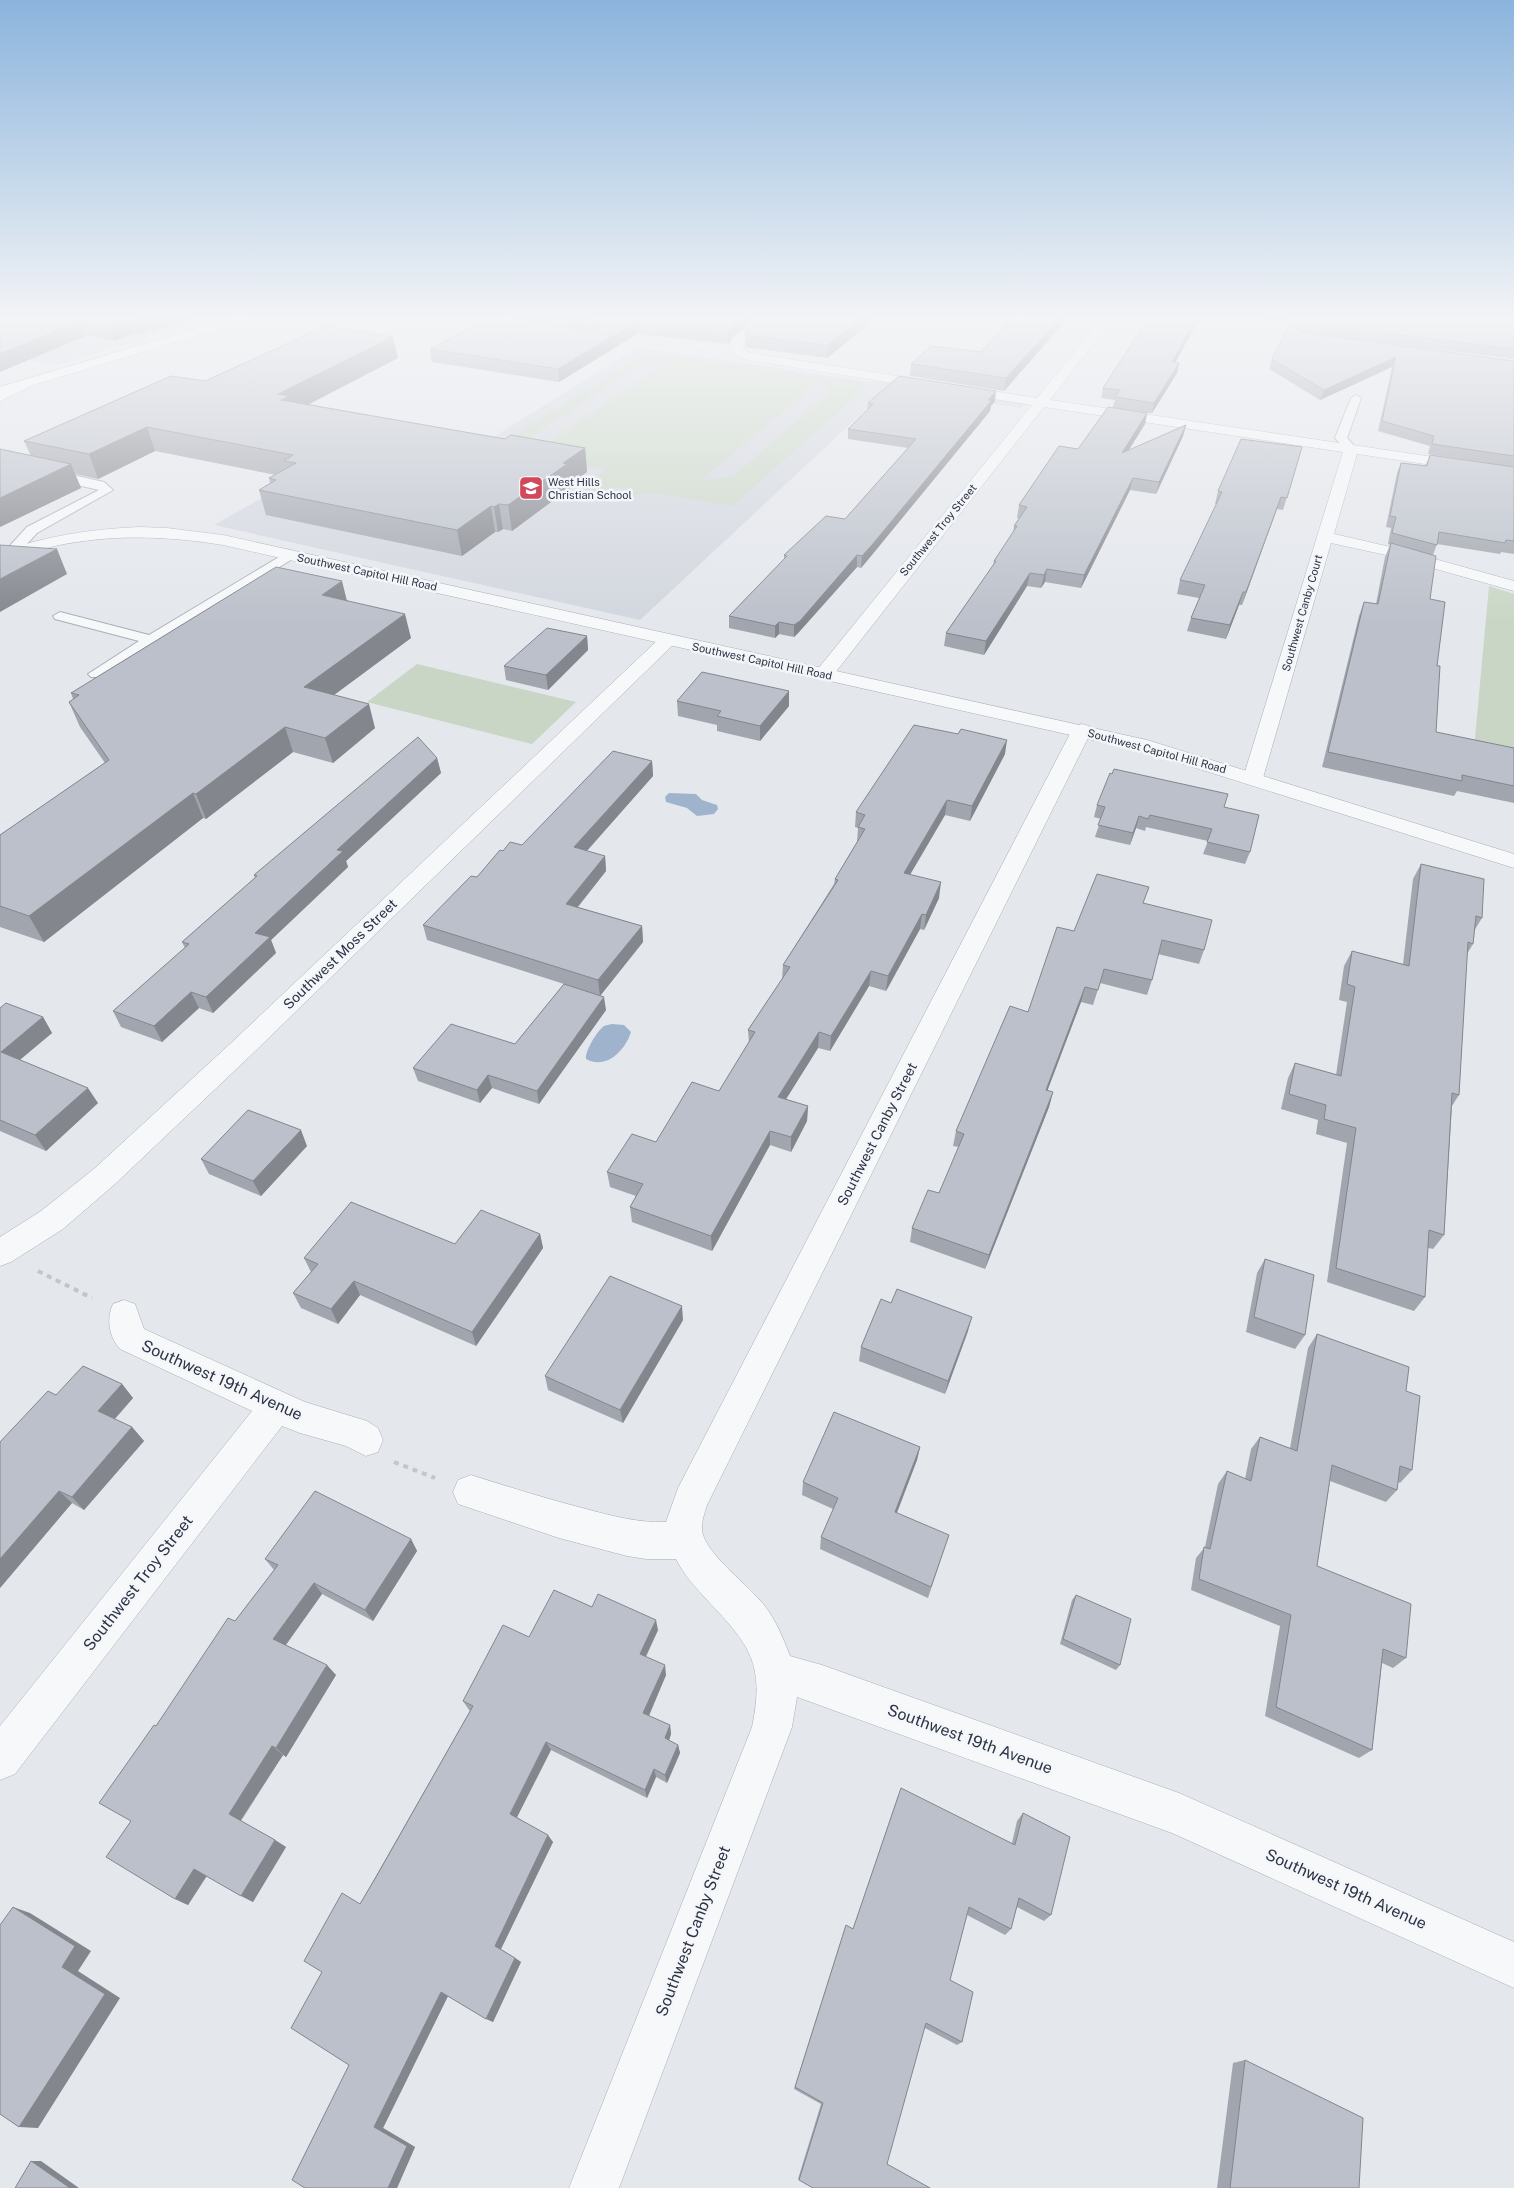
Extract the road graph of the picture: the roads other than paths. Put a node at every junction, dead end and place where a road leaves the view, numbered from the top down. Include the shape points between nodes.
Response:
1 (1027, 419) edge
2 (1158, 419) edge
3 (1348, 419) edge
4 (1351, 449) junction
5 (0, 463) edge
6 (1514, 473) edge
7 (1324, 537) junction
8 (6, 555) edge
9 (289, 555) junction
10 (1514, 586) edge
11 (60, 616) dead end
12 (151, 640) junction
13 (668, 640) junction
14 (96, 674) dead end
15 (824, 674) junction
16 (1082, 730) junction
17 (1253, 778) junction
18 (1514, 861) edge
19 (0, 1252) edge
20 (124, 1314) road end
21 (277, 1406) junction
22 (366, 1440) road end
23 (470, 1492) road end
24 (687, 1540) junction
25 (776, 1671) junction
26 (0, 1759) edge
27 (1514, 1965) edge
28 (594, 2188) edge

1 - 15 street, Southwest Troy Street
2 - 4 street
3 - 4 lane via 1341,438
4 - 6 street
4 - 7 street, Southwest Canby Court
5 - 8 lane via 100,485 107,490 32,530
7 - 10 street via 1389,551
7 - 17 street, Southwest Canby Court
8 - 9 street, Southwest Capitol Hill Road via 45,542 81,536 155,532 204,537
9 - 12 lane
9 - 13 street, Southwest Capitol Hill Road
11 - 12 lane
12 - 14 lane
13 - 15 street, Southwest Capitol Hill Road
13 - 19 street, Southwest Moss Street via 105,1176 52,1220
15 - 16 street, Southwest Capitol Hill Road
16 - 17 street, Southwest Capitol Hill Road
16 - 24 street, Southwest Canby Street via 691,1500 684,1523
17 - 18 street, Southwest Capitol Hill Road
20 - 21 street, Southwest 19th Avenue via 132,1339
21 - 22 street, Southwest 19th Avenue via 300,1417 355,1432
21 - 26 street, Southwest Troy Street
23 - 24 street via 627,1538
24 - 25 street via 695,1557 751,1619
25 - 27 street, Southwest 19th Avenue via 1179,1814
25 - 28 street, Southwest Canby Street via 778,1699 772,1727

